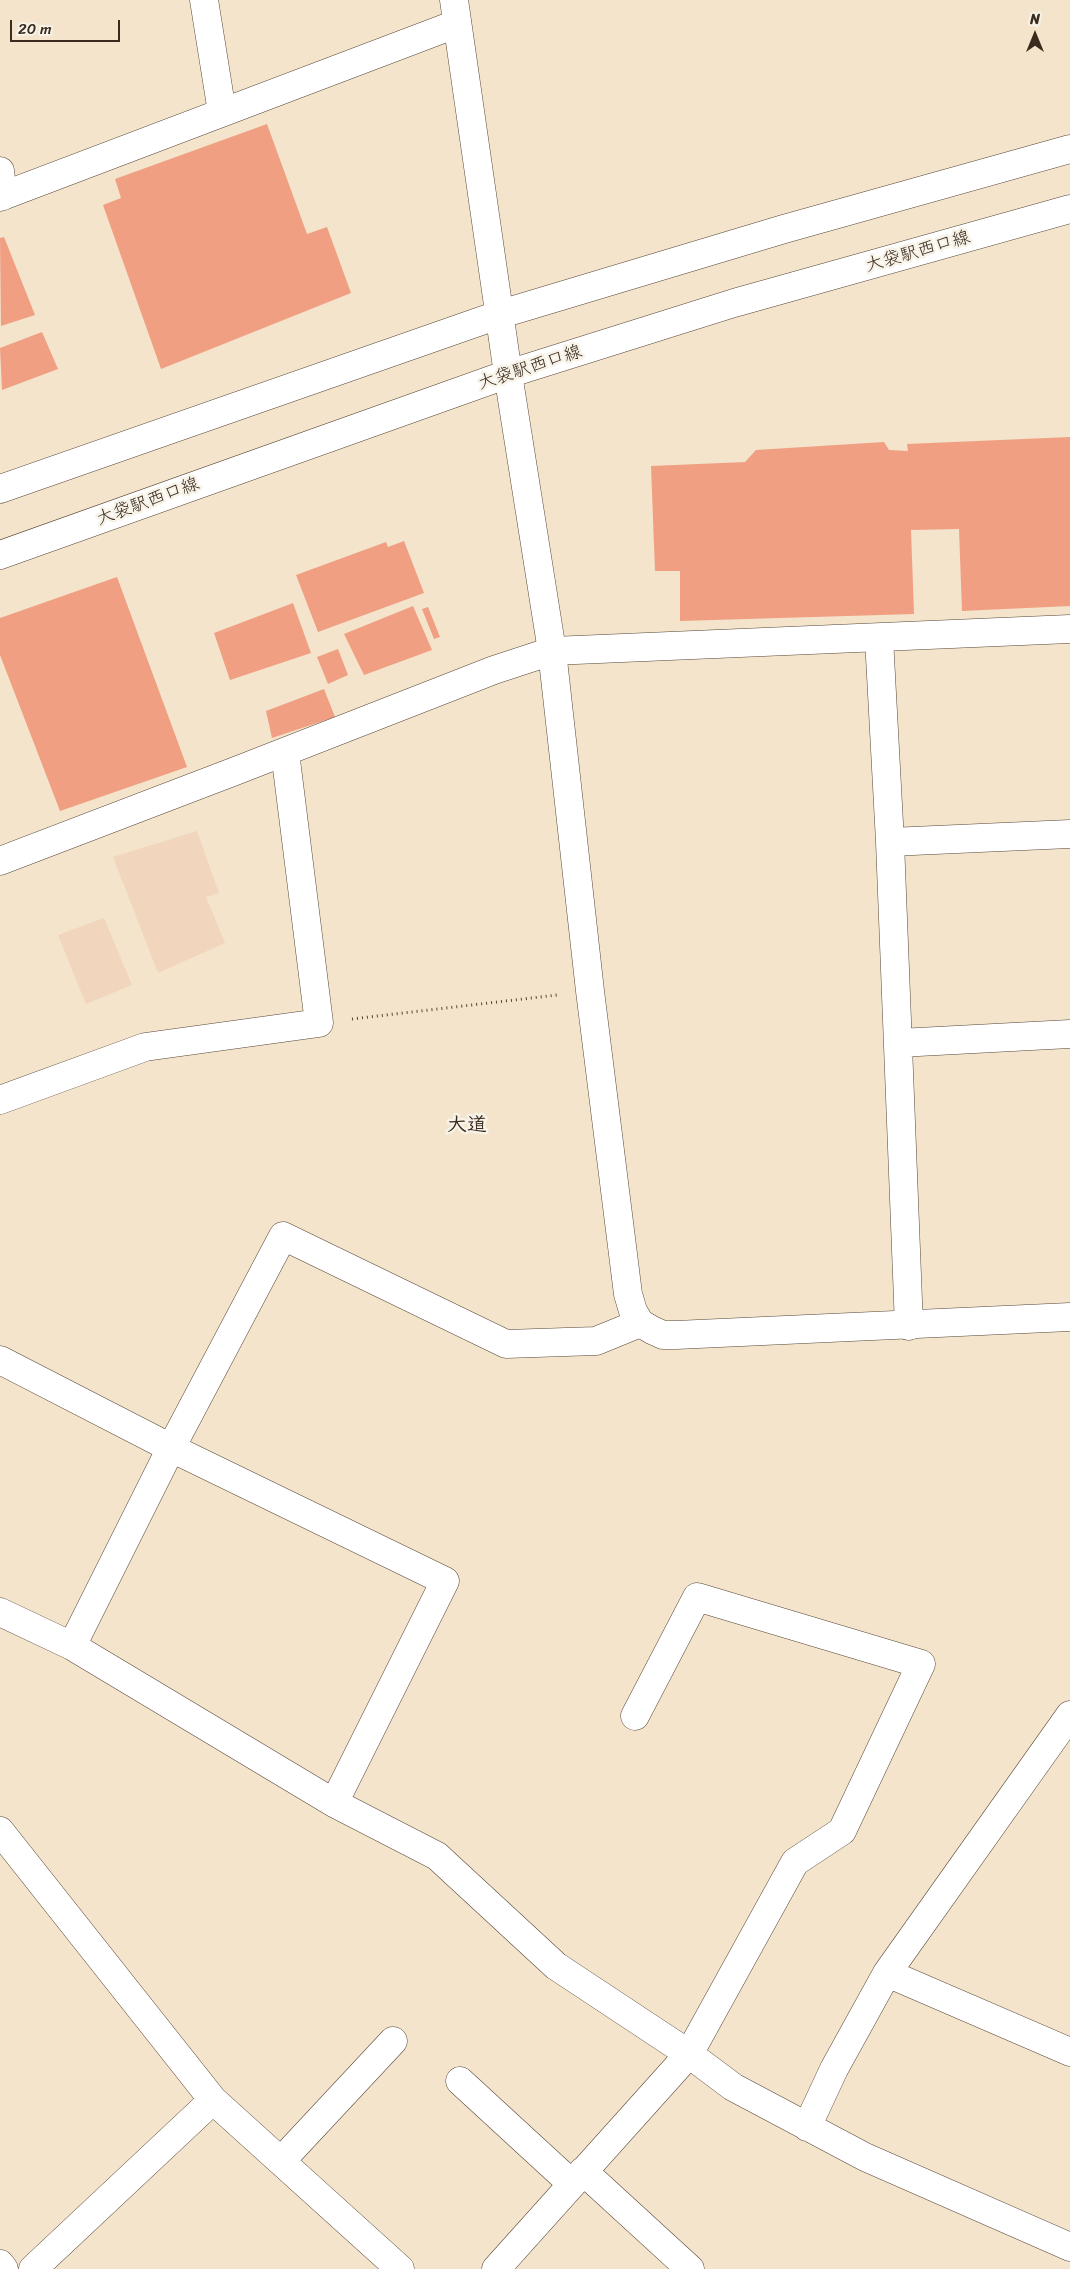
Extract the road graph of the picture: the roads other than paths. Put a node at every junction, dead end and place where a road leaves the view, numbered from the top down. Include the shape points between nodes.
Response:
1 (204, 0) edge
2 (455, 12) edge
3 (222, 112) junction
4 (1070, 149) edge
5 (1, 188) edge
6 (1070, 209) edge
7 (500, 314) junction
8 (508, 374) junction
9 (0, 489) edge
10 (0, 555) edge
11 (1070, 629) edge
12 (878, 638) junction
13 (552, 651) junction
14 (285, 752) junction
15 (1070, 834) edge
16 (890, 842) junction
17 (0, 861) edge
18 (1070, 1034) edge
19 (899, 1043) junction
20 (0, 1100) edge
21 (1070, 1317) edge
22 (640, 1323) junction
23 (909, 1326) junction
24 (0, 1360) edge
25 (171, 1448) junction
26 (0, 1612) edge
27 (72, 1646) junction
28 (635, 1716) dead end
29 (1068, 1724) edge
30 (334, 1802) junction
31 (0, 1831) edge
32 (887, 1973) junction
33 (393, 2041) dead end
34 (1070, 2052) edge
35 (689, 2054) junction
36 (460, 2081) dead end
37 (213, 2100) junction
38 (806, 2127) junction
39 (281, 2161) junction
40 (578, 2178) junction
41 (1070, 2247) edge
42 (0, 2264) edge
43 (4, 2269) edge
44 (33, 2269) edge
45 (400, 2269) edge
46 (496, 2269) edge
47 (690, 2269) edge

1 - 3 street
2 - 3 street
2 - 7 street
3 - 5 street
4 - 7 street via 784,229
6 - 8 street, 大袋駅西口線 via 734,303
7 - 8 street
7 - 9 street
8 - 10 street, 大袋駅西口線
8 - 13 street
11 - 12 street
12 - 13 street
12 - 16 street
13 - 14 street via 494,670
13 - 22 street via 628,1294
14 - 17 street
14 - 20 street via 319,1023 145,1047
15 - 16 street
16 - 19 street
18 - 19 street
19 - 23 street
21 - 23 street
22 - 23 street via 664,1335
22 - 25 street via 596,1341 506,1344 283,1236
24 - 25 street
25 - 27 street
25 - 30 street via 445,1581
26 - 27 street
27 - 30 street
28 - 35 street via 697,1597 921,1664 842,1831 795,1862
29 - 32 street
30 - 35 street via 437,1856 556,1966
31 - 37 street
32 - 34 street
32 - 38 street
33 - 39 street
35 - 38 street via 732,2086
35 - 40 street
36 - 40 street
37 - 39 street
37 - 44 street
38 - 41 street via 865,2157
39 - 45 street
40 - 46 street
40 - 47 street
42 - 43 street

